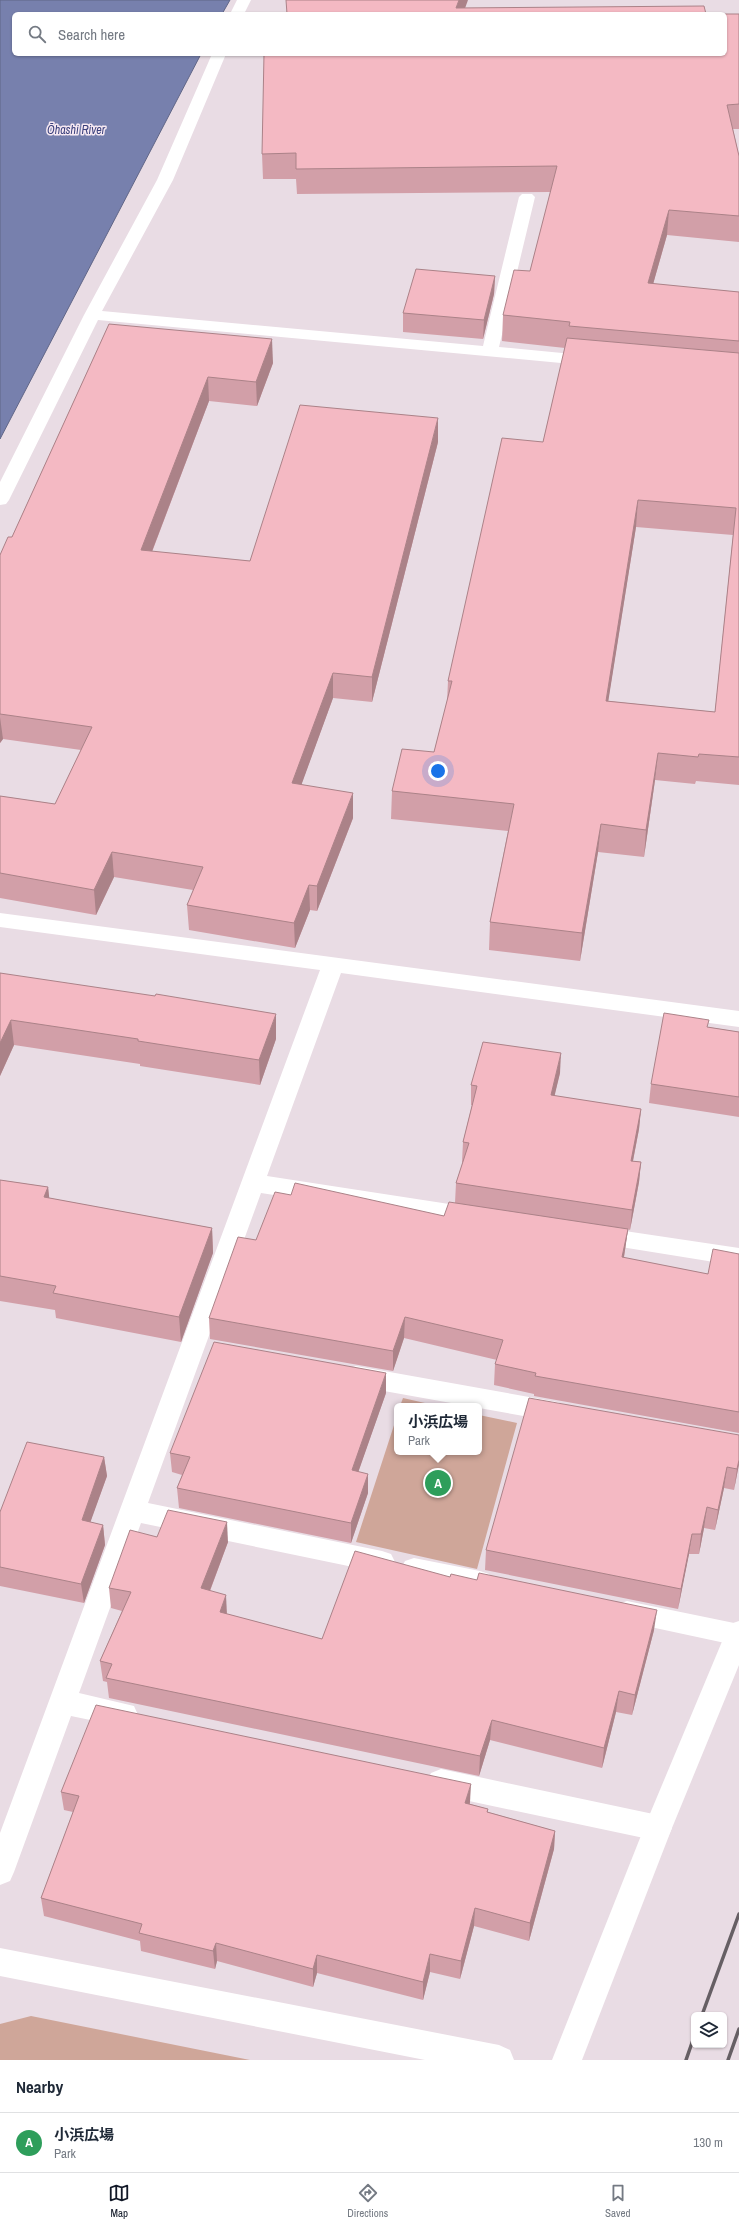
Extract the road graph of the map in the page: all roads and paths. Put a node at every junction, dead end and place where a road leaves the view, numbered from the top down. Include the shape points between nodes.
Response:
1 (244, 0) edge
2 (238, 12) edge
3 (218, 56) edge
4 (527, 197) dead end
5 (92, 315) junction
6 (490, 352) junction
7 (606, 362) edge
8 (0, 500) edge
9 (0, 920) edge
10 (333, 965) junction
11 (739, 1019) edge
12 (254, 1183) junction
13 (496, 1220) edge
14 (575, 1232) edge
15 (739, 1257) edge
16 (334, 1372) edge
17 (575, 1415) edge
18 (133, 1511) junction
19 (505, 1587) edge
20 (606, 1608) edge
21 (738, 1633) edge
22 (63, 1702) junction
23 (148, 1720) edge
24 (418, 1777) edge
25 (658, 1828) junction
26 (0, 1872) edge
27 (0, 1962) edge
28 (499, 2060) edge
29 (567, 2060) edge

1 - 2 street
3 - 5 street via 165,180
4 - 6 street
5 - 6 street
5 - 8 street
6 - 7 street
9 - 10 street
10 - 11 street
10 - 12 street
12 - 13 street
12 - 18 street via 205,1349
14 - 15 street
16 - 17 street
18 - 19 street
18 - 22 street
20 - 21 street
21 - 25 street
22 - 23 street
22 - 26 street
24 - 25 street
25 - 29 street
27 - 28 street

